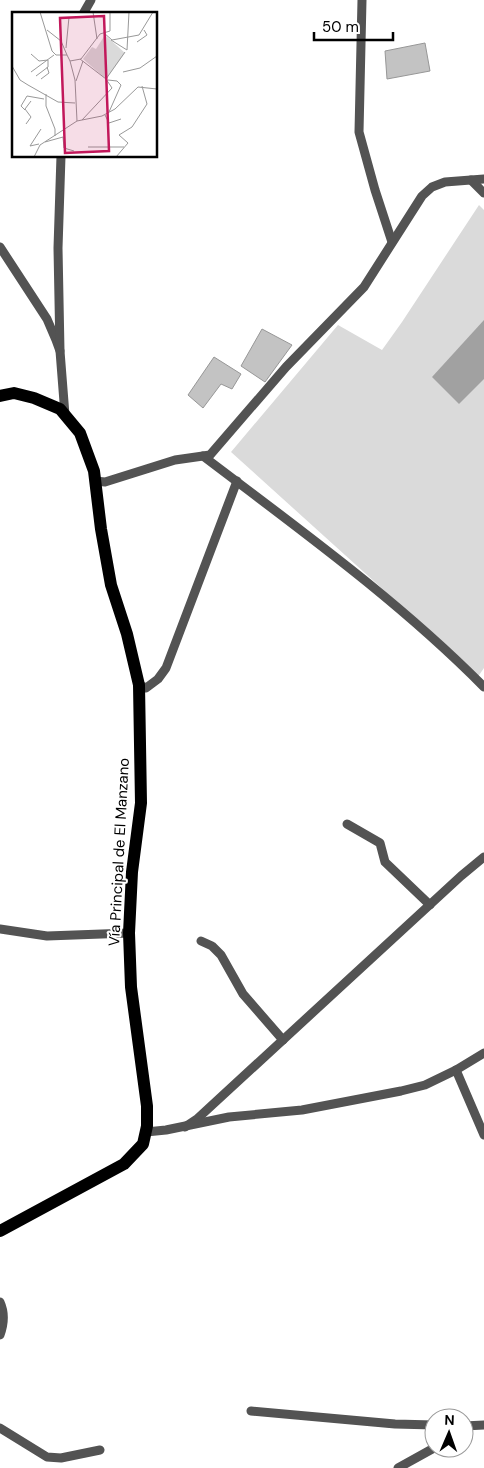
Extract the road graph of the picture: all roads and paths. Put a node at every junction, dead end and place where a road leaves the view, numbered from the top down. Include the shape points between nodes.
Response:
1 (91, 0) edge
2 (362, 0) edge
3 (84, 12) edge
4 (61, 158) edge
5 (484, 179) edge
6 (471, 180) junction
7 (484, 193) edge
8 (392, 242) junction
9 (0, 247) edge
10 (60, 351) junction
11 (0, 396) edge
12 (65, 415) junction
13 (204, 456) junction
14 (94, 471) junction
15 (237, 481) junction
16 (482, 681) edge
17 (139, 684) junction
18 (347, 824) dead end
19 (484, 857) edge
20 (430, 905) junction
21 (0, 929) edge
22 (128, 933) junction
23 (200, 941) dead end
24 (283, 1040) junction
25 (484, 1053) edge
26 (456, 1070) junction
27 (185, 1127) junction
28 (146, 1132) junction
29 (484, 1135) edge
30 (0, 1231) edge
31 (0, 1302) edge
32 (0, 1335) edge
33 (251, 1411) dead end
34 (424, 1425) edge
35 (0, 1428) edge
36 (100, 1450) dead end
37 (424, 1454) edge
38 (398, 1468) edge

1 - 3 street
2 - 8 street via 359,132
4 - 10 street
5 - 6 street
6 - 7 street
6 - 8 street via 445,182 432,187 422,196
8 - 13 street via 364,287 286,366 219,446
9 - 10 street via 47,319
10 - 12 street
11 - 12 main road, Vía Principal de El Manzano via 14,393 34,398 60,409
12 - 14 main road, Vía Principal de El Manzano via 80,433
13 - 14 street via 175,460 105,482 95,481
13 - 15 street
14 - 17 main road, Vía Principal de El Manzano via 111,585
15 - 16 street via 363,578
15 - 17 street via 166,668 146,688
17 - 22 main road, Vía Principal de El Manzano via 141,804
18 - 20 street via 380,843 385,862
19 - 20 street
20 - 24 street
21 - 22 street via 47,936
22 - 28 main road, Vía Principal de El Manzano via 131,987 147,1106
23 - 24 street via 221,955 243,994
24 - 27 street
25 - 26 street
26 - 27 street via 425,1085 400,1091 302,1110 228,1117
26 - 29 street
27 - 28 street
28 - 30 main road, Vía Principal de El Manzano via 143,1144 124,1164
31 - 32 street via 4,1315
33 - 34 street
35 - 36 street via 47,1457 61,1458
37 - 38 street

